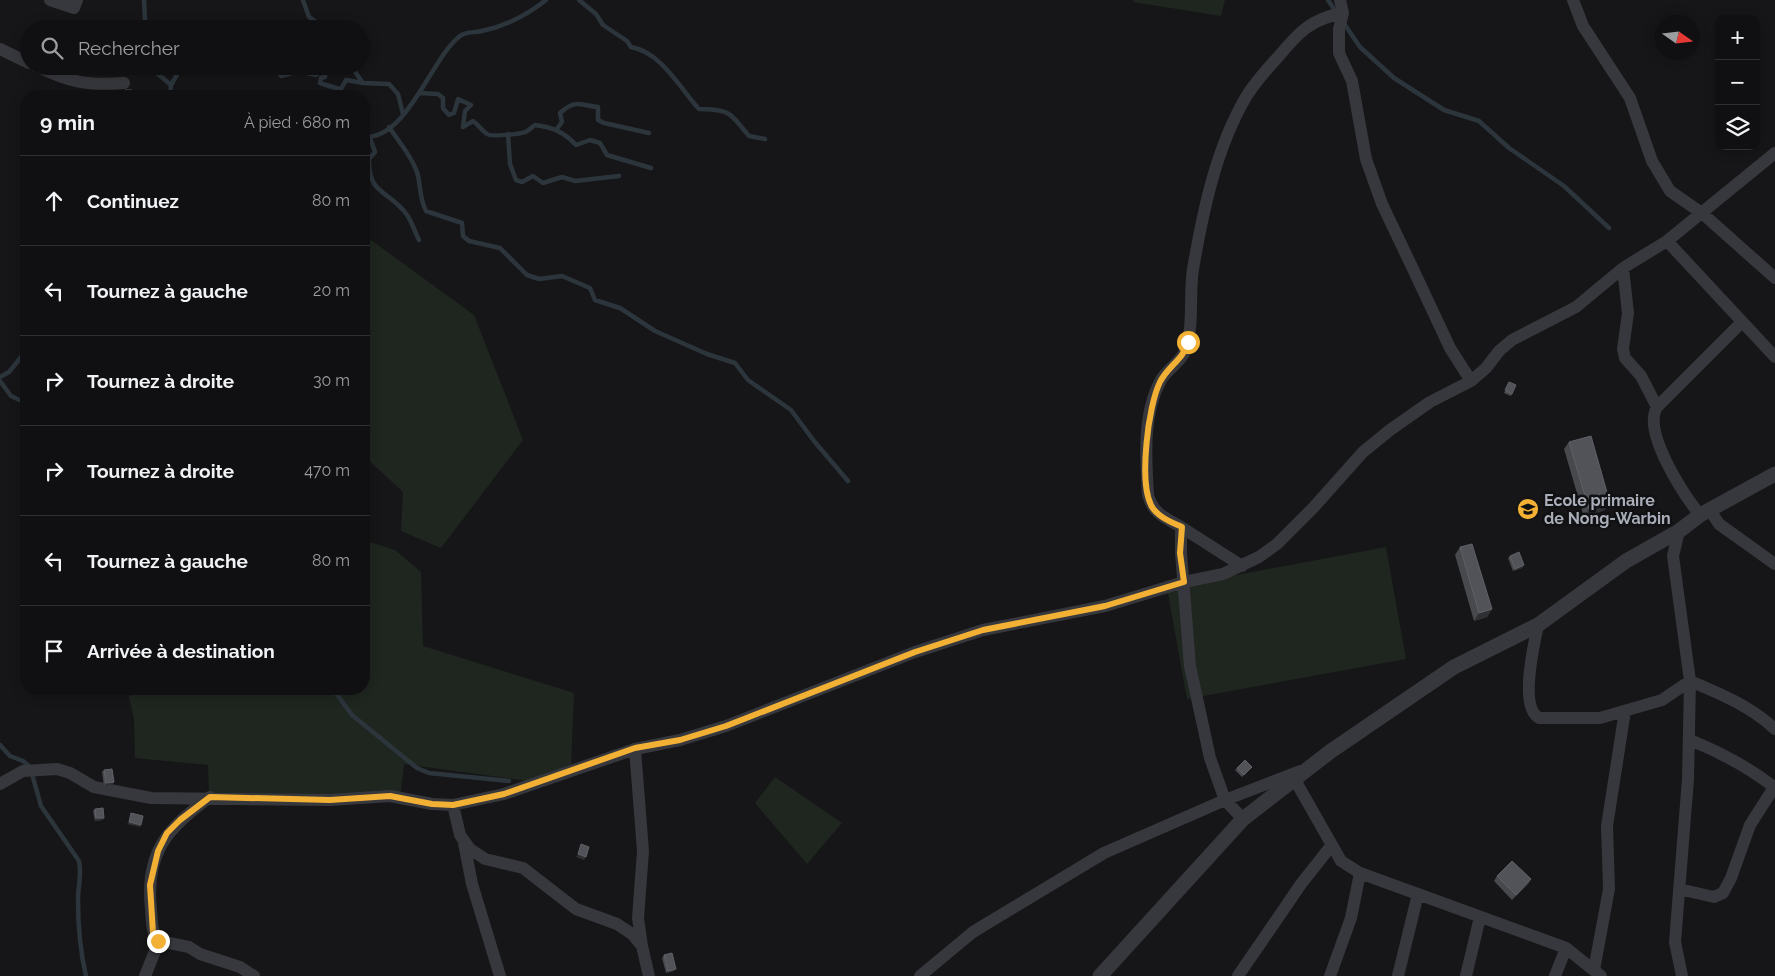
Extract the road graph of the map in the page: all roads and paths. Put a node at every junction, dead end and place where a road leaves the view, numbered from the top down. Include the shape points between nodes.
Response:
1 (50, 0) edge
2 (77, 0) edge
3 (1340, 0) edge
4 (1573, 0) edge
5 (1343, 13) junction
6 (0, 49) edge
7 (20, 59) edge
8 (55, 75) edge
9 (124, 83) dead end
10 (1775, 153) edge
11 (1703, 214) junction
12 (1666, 242) junction
13 (1623, 268) junction
14 (1775, 278) edge
15 (1742, 322) junction
16 (1775, 357) edge
17 (1471, 381) junction
18 (1657, 407) junction
19 (1775, 474) edge
20 (1705, 513) junction
21 (1182, 527) junction
22 (1679, 531) junction
23 (1775, 564) edge
24 (1242, 566) junction
25 (1184, 582) junction
26 (1538, 625) junction
27 (1690, 681) junction
28 (1625, 711) junction
29 (1775, 729) edge
30 (1690, 740) junction
31 (635, 748) junction
32 (1316, 764) junction
33 (1295, 780) junction
34 (0, 784) edge
35 (1775, 787) edge
36 (210, 797) junction
37 (1225, 800) junction
38 (453, 805) junction
39 (1244, 819) junction
40 (464, 842) junction
41 (1331, 846) junction
42 (1360, 873) junction
43 (1679, 889) junction
44 (1418, 894) junction
45 (1480, 917) junction
46 (158, 941) junction
47 (642, 946) junction
48 (1566, 948) junction
49 (648, 971) edge
50 (1598, 973) edge
51 (145, 976) edge
52 (254, 976) edge
53 (500, 976) edge
54 (658, 976) edge
55 (920, 976) edge
56 (1100, 976) edge
57 (1238, 976) edge
58 (1330, 976) edge
59 (1398, 976) edge
60 (1466, 976) edge
61 (1555, 976) edge
62 (1682, 976) edge

1 - 2 street via 74,8
3 - 5 street
4 - 11 street via 1583,26 1630,98 1660,177 1676,197
5 - 17 street via 1339,53 1352,81 1366,159 1382,204 1450,348
5 - 21 street via 1313,22 1261,75 1236,116 1208,198 1192,272 1186,350 1161,379 1149,421 1147,478 1151,506 1159,515
6 - 7 street
8 - 9 street via 94,85
10 - 11 street
11 - 12 street
11 - 14 street
12 - 13 street
12 - 15 street
13 - 17 street via 1576,307 1512,340
13 - 18 street via 1628,313 1622,349
15 - 16 street
15 - 18 street
17 - 24 street via 1430,402 1363,452 1293,529 1277,544
18 - 20 street via 1654,422 1665,458 1684,495
19 - 20 street
20 - 22 street
20 - 23 street
21 - 24 street
21 - 25 street via 1180,553
22 - 26 street via 1626,561
22 - 27 street via 1673,556
24 - 25 street
25 - 31 street via 1105,606 983,630 915,652 726,726 680,740
25 - 37 street via 1190,666 1210,758
26 - 28 street via 1531,659 1529,703 1534,716 1546,719 1600,718
26 - 32 street via 1454,667
27 - 28 street via 1662,700
27 - 29 street via 1745,706
27 - 30 street
28 - 50 street via 1607,826 1609,889
30 - 35 street via 1728,757
30 - 43 street
31 - 38 street via 504,794
31 - 47 street via 642,851 638,918
32 - 33 street
32 - 37 street
33 - 39 street
33 - 41 street
34 - 36 street via 23,771 57,769 94,787 151,798
35 - 43 street via 1750,825 1723,893 1714,897
36 - 38 street via 330,800 390,796
36 - 46 street via 167,833 158,851 150,885 153,933
37 - 39 street
37 - 55 street via 1104,853 973,932
38 - 40 street
39 - 56 street
40 - 47 street via 485,859 523,868 576,909 617,924
40 - 53 street via 472,884
41 - 42 street via 1341,861
41 - 57 street
42 - 44 street
42 - 58 street via 1351,918
43 - 62 street via 1676,950
44 - 45 street
44 - 59 street
45 - 48 street
45 - 60 street
46 - 51 street
46 - 52 street via 189,947 200,954 240,967
47 - 49 street
48 - 50 street
48 - 61 street
49 - 54 street

